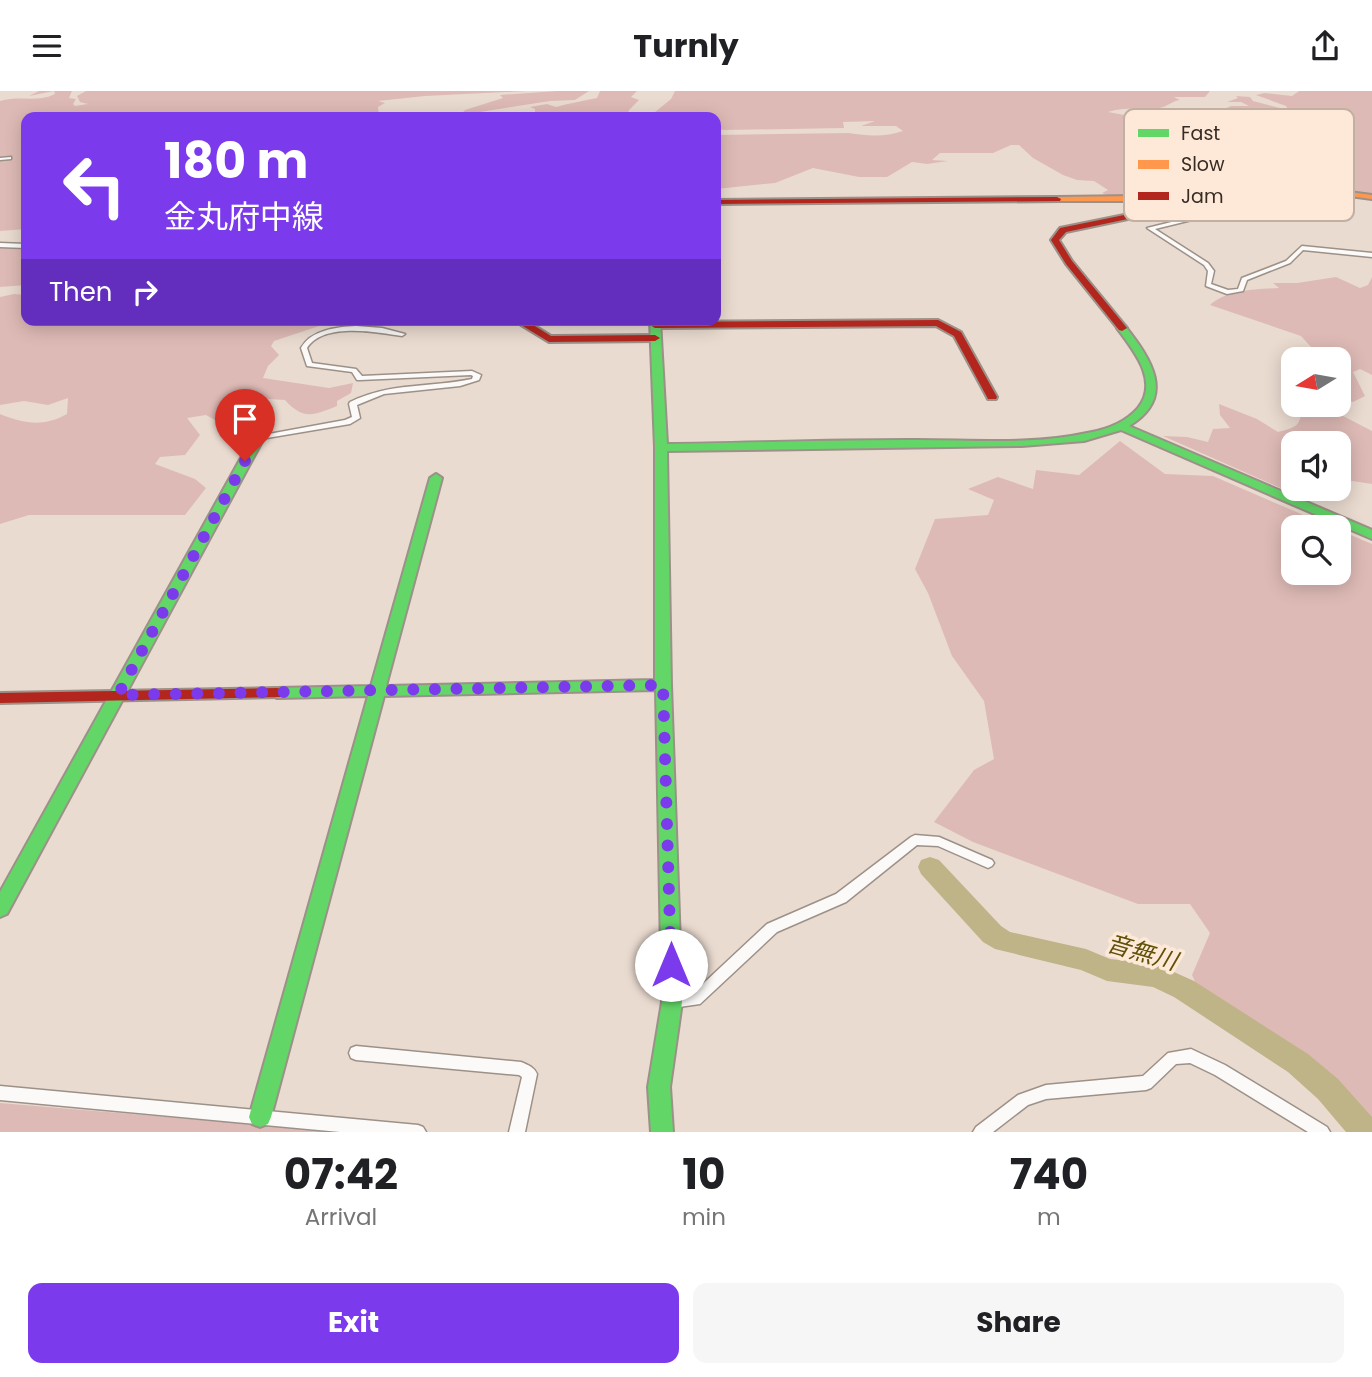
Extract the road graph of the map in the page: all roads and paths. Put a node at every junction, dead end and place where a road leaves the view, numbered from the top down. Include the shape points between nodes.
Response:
1 (9, 158) dead end
2 (0, 159) edge
3 (1354, 195) edge
4 (1372, 197) edge
5 (1124, 198) edge
6 (721, 202) edge
7 (1124, 218) edge
8 (1181, 221) edge
9 (0, 245) edge
10 (21, 246) edge
11 (1372, 255) edge
12 (528, 326) edge
13 (655, 328) edge
14 (402, 334) dead end
15 (992, 397) dead end
16 (1120, 426) junction
17 (258, 438) joint
18 (660, 448) junction
19 (436, 478) dead end
20 (1372, 535) edge
21 (663, 685) junction
22 (379, 690) junction
23 (118, 695) junction
24 (0, 698) edge
25 (988, 863) dead end
26 (0, 909) edge
27 (671, 1002) junction
28 (356, 1053) dead end
29 (0, 1093) edge
30 (260, 1118) junction
31 (418, 1132) edge
32 (517, 1132) edge
33 (662, 1132) edge
34 (981, 1132) edge
35 (1322, 1132) edge

1 - 2 street
3 - 4 street
5 - 6 street
7 - 16 street via 1074,226 1055,240 1137,348 1153,381 1142,410
8 - 11 street via 1150,228 1206,264 1211,271 1208,285 1218,290 1241,290 1244,279 1288,263 1302,248
9 - 10 street
12 - 13 street via 549,339
13 - 15 street via 938,323 958,334
13 - 18 street
14 - 17 street via 346,327 315,337 304,348 309,365 354,370 360,378 472,373 477,375 475,380 363,398 354,404 356,418 347,422
16 - 18 street via 1036,441
16 - 20 street
17 - 23 street
18 - 21 street
19 - 22 street
21 - 22 street
21 - 27 street
22 - 23 street
22 - 30 street
23 - 24 street
23 - 26 street
25 - 27 street via 939,842 915,840 841,898 772,929 695,1000
27 - 33 street via 659,1087
28 - 32 street via 521,1069 530,1075
29 - 30 street
30 - 31 street
34 - 35 street via 1023,1100 1046,1092 1146,1083 1173,1058 1191,1056

